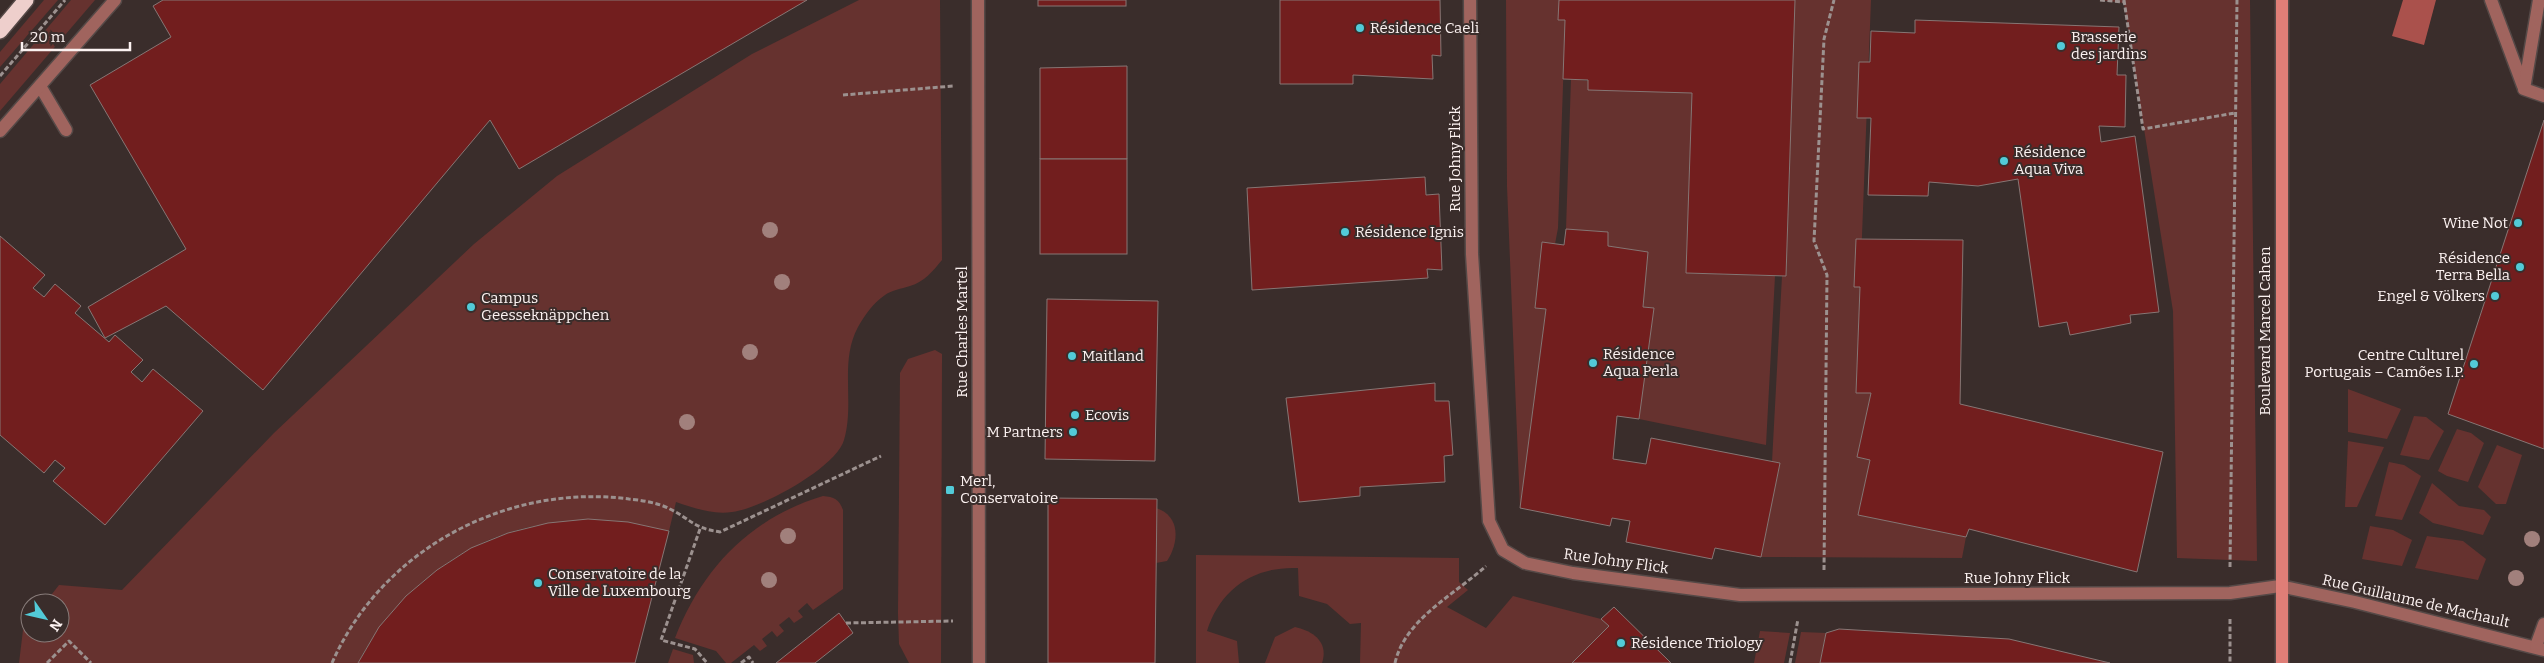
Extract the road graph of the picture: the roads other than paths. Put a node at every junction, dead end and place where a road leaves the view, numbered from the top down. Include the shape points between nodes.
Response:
1 (26, 0) edge
2 (115, 0) edge
3 (978, 0) edge
4 (1470, 0) edge
5 (2282, 0) edge
6 (2491, 0) edge
7 (2539, 0) edge
8 (0, 31) edge
9 (40, 86) junction
10 (2524, 89) junction
11 (2544, 96) edge
12 (66, 130) dead end
13 (0, 131) edge
14 (2280, 586) junction
15 (2544, 624) edge
16 (2540, 648) edge
17 (979, 663) edge
18 (2282, 663) edge

1 - 8 highway
2 - 9 street
3 - 17 street, Rue Charles Martel
4 - 14 street, Rue Johny Flick via 1472,254 1489,521 1503,550 1525,563 1573,573 1740,595 2230,593
5 - 14 street, Boulevard Marcel Cahen
6 - 10 street
7 - 10 street
9 - 12 street
9 - 13 street
10 - 11 street
14 - 16 street, Rue Guillaume de Machault
14 - 18 street, Boulevard Marcel Cahen
15 - 16 street

